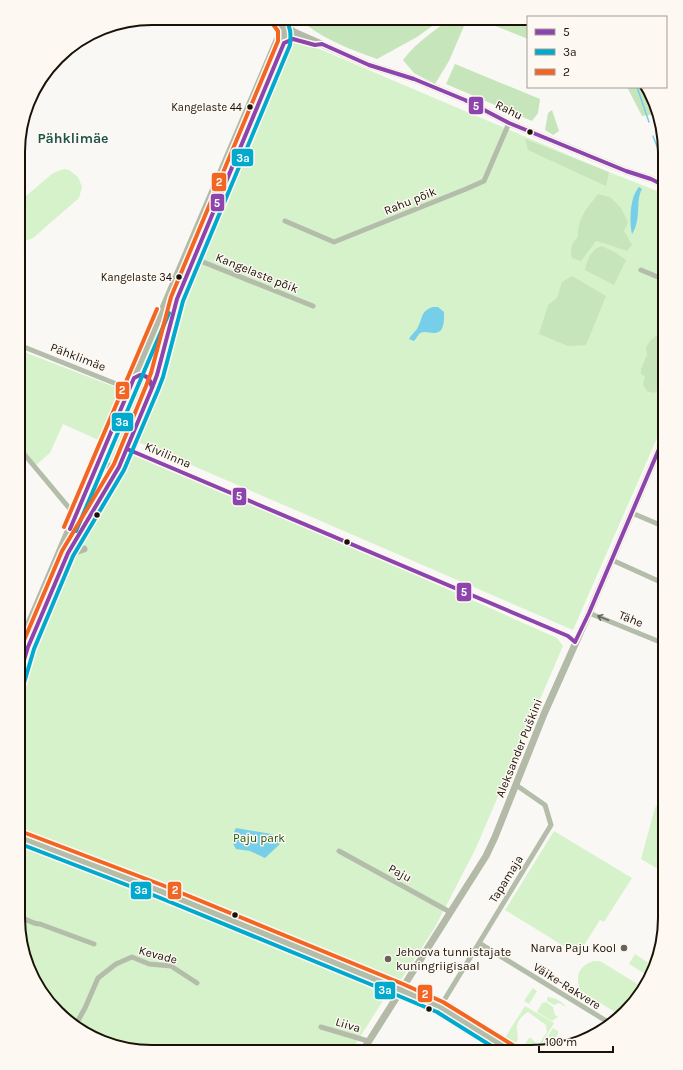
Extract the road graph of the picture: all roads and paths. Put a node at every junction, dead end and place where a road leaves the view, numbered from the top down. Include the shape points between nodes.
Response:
1 (275, 25) edge
2 (277, 25) edge
3 (277, 25) edge
4 (281, 25) edge
5 (294, 35) junction
6 (284, 36) junction
7 (277, 40) junction
8 (509, 123) junction
9 (658, 182) edge
10 (285, 221) dead end
11 (193, 258) junction
12 (642, 270) dead end
13 (658, 277) edge
14 (313, 306) dead end
15 (25, 347) edge
16 (134, 378) junction
17 (152, 388) junction
18 (129, 389) junction
19 (127, 449) junction
20 (658, 452) edge
21 (101, 454) junction
22 (25, 455) edge
23 (119, 468) junction
24 (632, 513) junction
25 (75, 515) junction
26 (658, 524) edge
27 (66, 537) junction
28 (74, 543) junction
29 (84, 549) dead end
30 (612, 560) junction
31 (658, 581) edge
32 (52, 587) junction
33 (589, 613) junction
34 (25, 633) edge
35 (658, 641) edge
36 (575, 642) junction
37 (25, 657) edge
38 (516, 785) junction
39 (25, 840) edge
40 (339, 851) dead end
41 (450, 912) junction
42 (25, 918) edge
43 (479, 943) junction
44 (94, 944) dead end
45 (197, 983) dead end
46 (400, 990) junction
47 (440, 1007) junction
48 (78, 1021) edge
49 (606, 1021) edge
50 (321, 1027) dead end
51 (368, 1041) junction
52 (366, 1045) edge
53 (501, 1045) edge

1 - 7 main road
2 - 6 main road
3 - 6 main road
4 - 5 main road, Rahu
5 - 6 main road
5 - 8 main road, Rahu via 451,94
6 - 7 main road
6 - 11 main road
7 - 16 main road
8 - 9 main road, Rahu
8 - 10 street, Rahu põik via 484,180 466,189 334,242
11 - 14 street, Kangelaste põik
11 - 17 main road via 177,299
12 - 13 street
15 - 18 street, Pähklimäe
16 - 17 main road via 139,375 145,376 150,380
16 - 18 main road
17 - 19 main road
18 - 21 main road
19 - 23 main road
19 - 36 street, Kivilinna via 568,636
20 - 24 main road, Aleksander Puškini
21 - 23 main road via 105,464
21 - 25 main road
22 - 25 street
23 - 28 main road
24 - 26 street
24 - 30 main road, Aleksander Puškini
25 - 27 main road
27 - 28 main road
27 - 34 main road
28 - 32 main road
29 - 32 main road via 75,552
30 - 31 street
30 - 33 main road, Aleksander Puškini
32 - 37 main road
35 -> 33 street, Tähe
33 - 36 main road, Aleksander Puškini
36 - 38 main road, Aleksander Puškini
38 - 41 main road, Aleksander Puškini via 486,856
38 - 43 street, Tapamaja via 545,805 551,825
39 - 46 street via 160,891
40 - 41 street, Paju
41 - 46 main road, Aleksander Puškini
42 - 44 street via 34,924
43 - 47 street
43 - 49 street, Väike-Rakvere
45 - 48 street, Kevade via 171,966 149,964 132,957 116,964 98,978
46 - 47 street
46 - 51 main road, Aleksander Puškini
47 - 53 street
50 - 51 street, Liiva
51 - 52 main road, Aleksander Puškini

